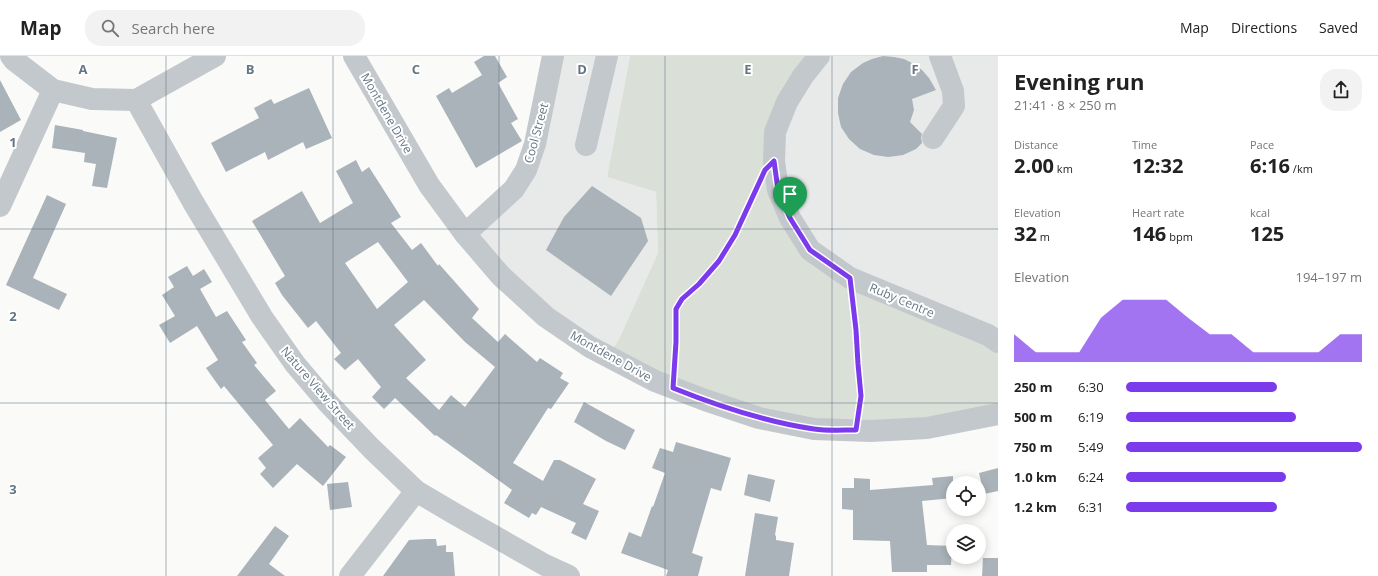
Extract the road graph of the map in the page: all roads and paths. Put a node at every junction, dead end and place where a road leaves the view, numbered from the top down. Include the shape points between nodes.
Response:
1 (11, 56) edge
2 (215, 56) edge
3 (354, 56) edge
4 (554, 56) edge
5 (607, 56) edge
6 (820, 56) edge
7 (940, 56) edge
8 (53, 90) junction
9 (136, 100) junction
10 (933, 138) dead end
11 (586, 145) dead end
12 (757, 190) dead end
13 (0, 206) edge
14 (466, 234) junction
15 (850, 278) junction
16 (998, 342) edge
17 (673, 388) junction
18 (998, 414) edge
19 (856, 430) junction
20 (416, 490) junction
21 (350, 576) edge
22 (569, 576) edge

1 - 8 street
2 - 9 street
3 - 14 street, Montdene Drive via 429,185
4 - 14 street, Cool Street via 536,144 526,170 514,189
5 - 11 street
6 - 15 street, Ruby Centre via 803,76 787,102 775,132 774,161 778,190 790,218 810,250
7 - 10 street via 953,91 954,106
8 - 9 street via 92,99
8 - 13 street
9 - 20 street, Nature View Street via 262,317 295,364 372,449
12 - 17 path via 719,261 682,299 676,309
14 - 17 street, Montdene Drive via 501,276 546,317 590,347
15 - 16 street, Ruby Centre via 988,335
15 - 19 path via 861,396
17 - 19 street, Montdene Drive via 759,418 814,429
18 - 19 street, Montdene Drive via 927,428
20 - 21 street
20 - 22 street, Nature View Street via 545,565

